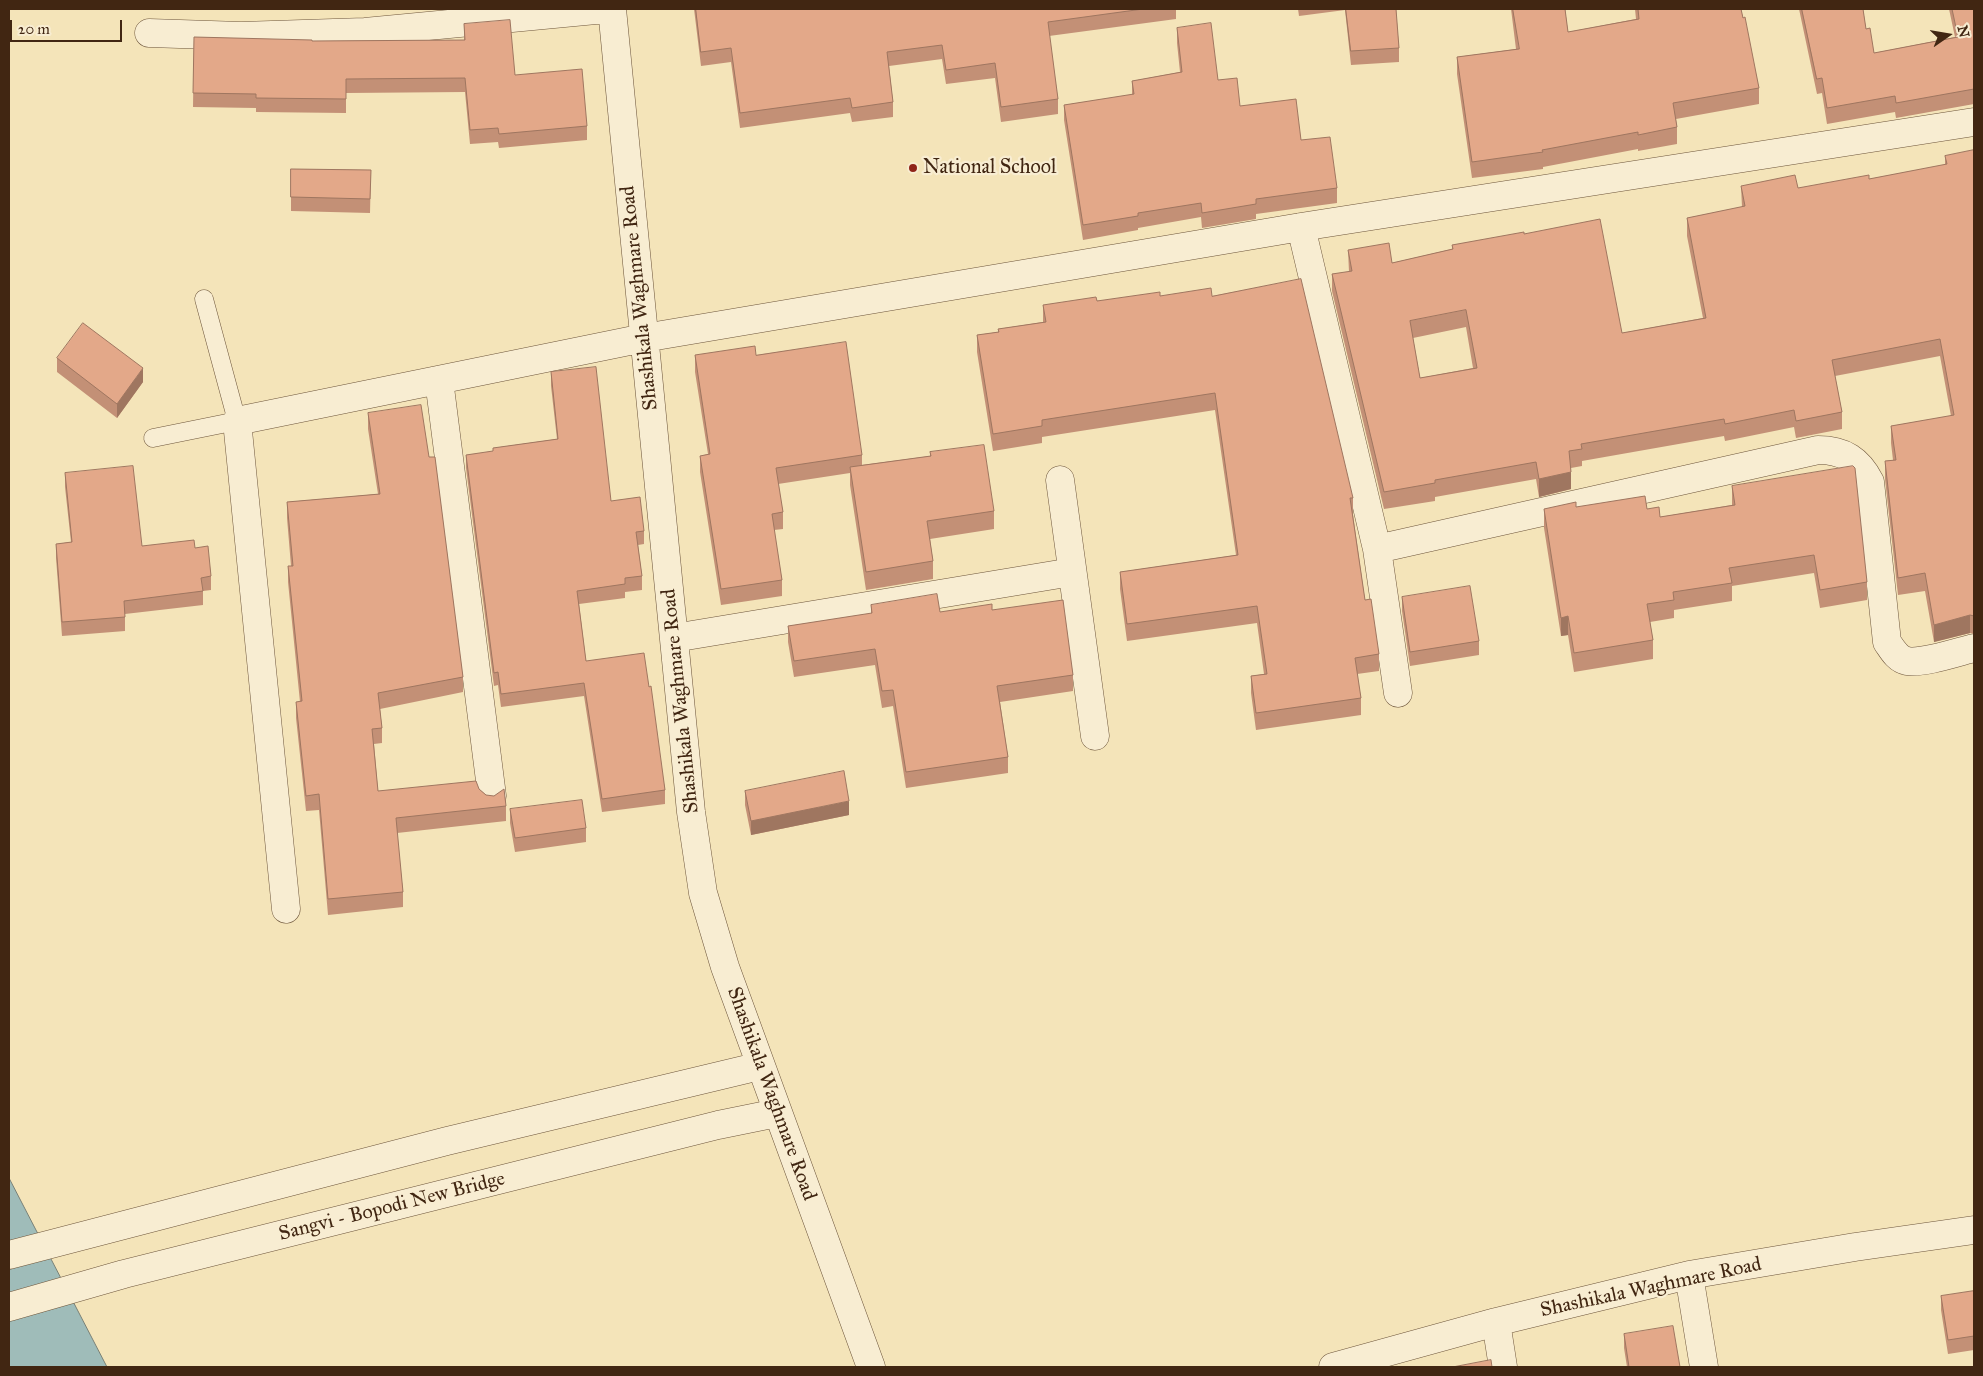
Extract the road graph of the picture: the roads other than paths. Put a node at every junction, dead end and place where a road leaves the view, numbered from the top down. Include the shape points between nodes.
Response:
1 (606, 9) edge
2 (612, 9) edge
3 (149, 33) dead end
4 (1974, 122) edge
5 (1302, 227) junction
6 (204, 299) dead end
7 (644, 338) junction
8 (439, 380) junction
9 (237, 421) junction
10 (153, 438) dead end
11 (1060, 480) dead end
12 (1377, 550) junction
13 (1072, 572) junction
14 (674, 638) junction
15 (1974, 648) edge
16 (1398, 693) dead end
17 (1095, 736) dead end
18 (492, 796) edge
19 (286, 909) dead end
20 (760, 1066) junction
21 (777, 1113) junction
22 (1974, 1230) edge
23 (9, 1255) edge
24 (1689, 1275) junction
25 (9, 1307) edge
26 (1496, 1322) junction
27 (870, 1367) edge
28 (1333, 1367) edge
29 (1503, 1367) edge
30 (1704, 1367) edge

1 - 3 street via 365,32 241,36
2 - 7 street, Shashikala Waghmare Road
4 - 5 street
5 - 7 street
5 - 12 street
6 - 9 lane
7 - 8 street
7 - 14 street, Shashikala Waghmare Road
8 - 9 street
8 - 18 street
9 - 10 lane
9 - 19 street
11 - 13 street
12 - 15 street via 1818,450 1832,450 1850,457 1863,468 1870,482 1887,642 1906,661
12 - 16 street
13 - 14 street
13 - 17 street
14 - 20 street, Shashikala Waghmare Road via 691,812 703,893
20 - 21 street, Shashikala Waghmare Road
20 - 23 street via 447,1141
21 - 25 street, Sangvi - Bopodi New Bridge via 124,1274
21 - 27 street, Shashikala Waghmare Road
22 - 24 street, Shashikala Waghmare Road
24 - 26 street, Shashikala Waghmare Road
24 - 30 street
26 - 28 street, Shashikala Waghmare Road
26 - 29 street

